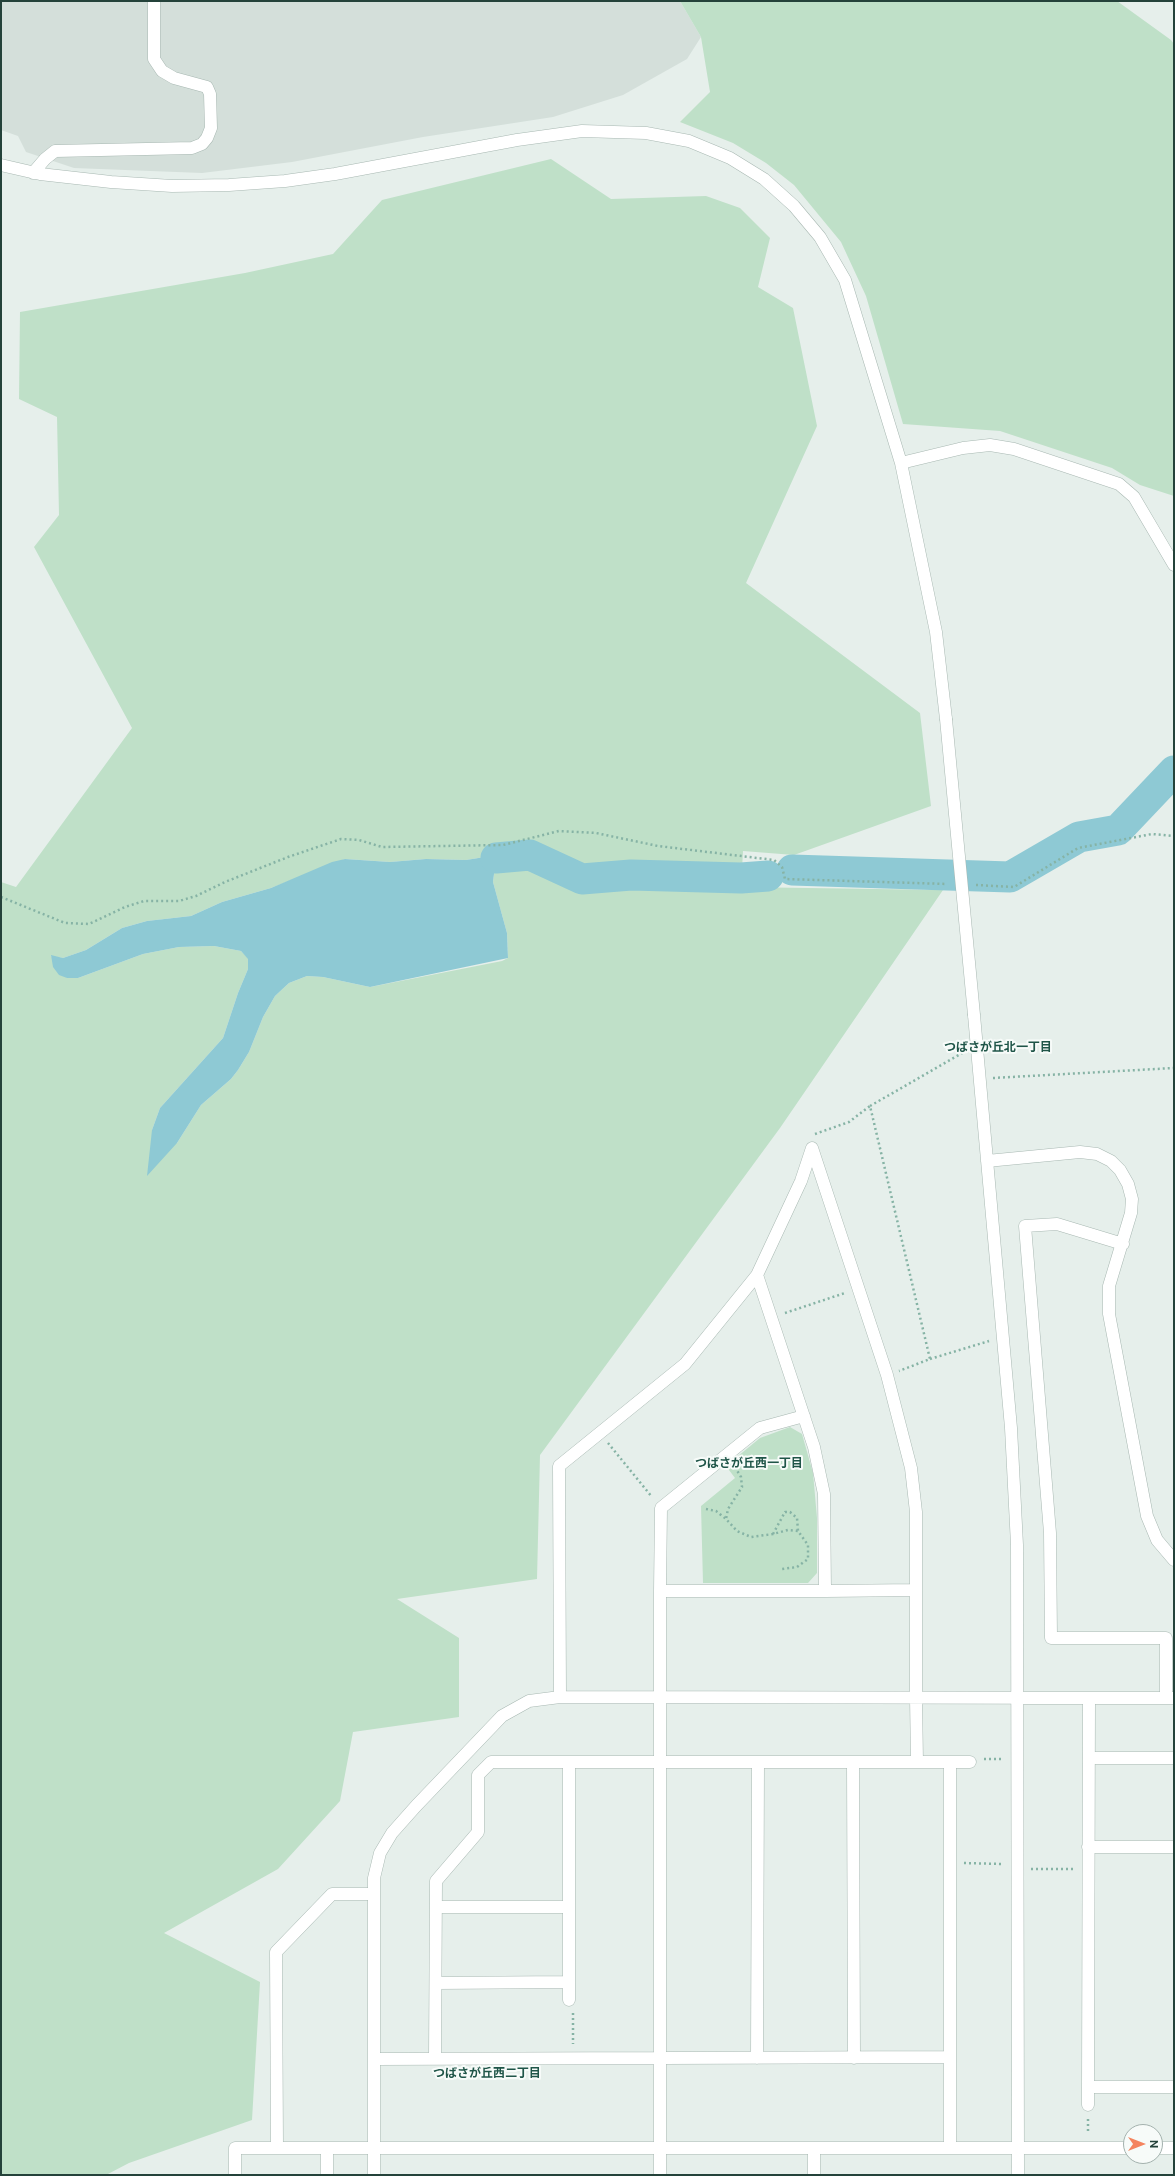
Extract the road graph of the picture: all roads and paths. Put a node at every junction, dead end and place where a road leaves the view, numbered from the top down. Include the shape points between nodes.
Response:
1 (154, 1) edge
2 (1, 165) edge
3 (34, 173) junction
4 (901, 463) junction
5 (1174, 565) edge
6 (1174, 836) edge
7 (949, 884) dead end
8 (972, 885) dead end
9 (1, 897) edge
10 (977, 1046) junction
11 (1174, 1068) edge
12 (980, 1078) junction
13 (870, 1106) junction
14 (812, 1148) junction
15 (987, 1161) junction
16 (1122, 1244) junction
17 (757, 1275) junction
18 (858, 1289) junction
19 (771, 1317) junction
20 (1003, 1336) junction
21 (930, 1359) junction
22 (887, 1375) junction
23 (804, 1416) junction
24 (600, 1433) junction
25 (728, 1454) junction
26 (661, 1508) junction
27 (706, 1509) dead end
28 (726, 1519) junction
29 (798, 1531) junction
30 (773, 1534) junction
31 (1174, 1560) edge
32 (782, 1569) dead end
33 (916, 1590) junction
34 (660, 1591) junction
35 (825, 1591) junction
36 (560, 1697) junction
37 (660, 1697) junction
38 (916, 1697) junction
39 (1018, 1698) junction
40 (1089, 1698) junction
41 (1170, 1698) edge
42 (1089, 1758) junction
43 (1174, 1758) edge
44 (1018, 1759) junction
45 (569, 1762) junction
46 (660, 1762) junction
47 (758, 1762) junction
48 (853, 1762) junction
49 (916, 1762) junction
50 (950, 1762) junction
51 (970, 1762) joint
52 (1088, 1847) junction
53 (1174, 1847) edge
54 (950, 1863) junction
55 (1018, 1866) junction
56 (1088, 1868) junction
57 (373, 1894) junction
58 (436, 1907) junction
59 (569, 1907) junction
60 (569, 1982) junction
61 (436, 1983) junction
62 (569, 2000) joint
63 (435, 2058) junction
64 (757, 2058) junction
65 (854, 2058) junction
66 (950, 2058) junction
67 (374, 2059) junction
68 (573, 2059) junction
69 (661, 2059) junction
70 (1088, 2087) junction
71 (1174, 2087) edge
72 (1088, 2105) joint
73 (277, 2148) junction
74 (327, 2148) junction
75 (374, 2148) junction
76 (660, 2148) junction
77 (814, 2148) junction
78 (950, 2148) junction
79 (1018, 2148) junction
80 (1088, 2148) junction
81 (1123, 2148) edge
82 (1163, 2148) edge
83 (1174, 2148) edge
84 (235, 2175) edge
85 (327, 2175) edge
86 (374, 2175) edge
87 (660, 2175) edge
88 (814, 2175) edge
89 (1018, 2175) edge

1 - 3 street via 154,59 162,71 174,78 207,87 210,94 211,128 207,138 202,144 192,148 55,151
2 - 3 street
3 - 4 street via 172,186 229,185 306,178 517,140 582,131 646,133 689,141 730,158 764,179 794,206 820,237 844,280
4 - 5 street via 963,448 990,445 1014,449 1119,484 1134,498
4 - 10 street, bridge via 936,632
6 - 8 path via 1152,834 1078,848 1014,886
7 - 9 path via 785,879 782,867 774,860 658,846 596,832 559,831 503,846 382,847 359,840 340,839 288,857 196,896 179,901 144,901 89,924 65,923
10 - 12 street
10 - 13 path
11 - 12 path
12 - 15 street
13 - 14 path via 849,1122 811,1136
13 - 21 path
14 - 17 street via 801,1181
14 - 18 street
15 - 16 street via 1080,1152 1097,1154 1111,1161 1128,1184 1132,1199 1131,1213
15 - 20 street
16 - 31 street via 1110,1286 1109,1314 1147,1516 1157,1540
16 - 41 street via 1057,1224 1025,1226 1050,1533 1050,1638 1166,1638
17 - 19 street
17 - 24 street via 685,1364
18 - 19 path
18 - 22 street
19 - 23 street
20 - 21 path
20 - 39 street via 1017,1545
21 - 22 path
22 - 33 street via 911,1468 916,1512
23 - 25 street via 760,1428
23 - 35 street via 824,1494
24 - 26 path
24 - 36 street via 558,1466
25 - 26 street
25 - 28 path via 741,1477 742,1488 728,1509
26 - 34 street
27 - 28 path via 716,1511
28 - 30 path via 737,1531 752,1536
29 - 30 path via 788,1530
29 - 30 path via 797,1518 790,1512 785,1512
29 - 32 path via 808,1545 808,1559 797,1567
33 - 35 street
33 - 38 street
34 - 35 street
34 - 37 street
36 - 37 street
36 - 57 street via 529,1701 502,1716 416,1806 392,1833 380,1853
37 - 38 street
37 - 46 street
38 - 39 street
38 - 49 street
39 - 40 street
39 - 44 street
40 - 41 street
40 - 42 street
42 - 43 street
42 - 52 street
44 - 51 path via 977,1759
44 - 55 street
45 - 46 street
45 - 58 street via 491,1762 478,1775 478,1832 436,1881
45 - 59 street
46 - 47 street
46 - 69 street
47 - 48 street
47 - 64 street
48 - 49 street
48 - 65 street
49 - 50 street
50 - 51 street
50 - 54 street
52 - 53 street
52 - 56 street
54 - 55 path
54 - 66 street
55 - 56 path
55 - 79 street
56 - 70 street
57 - 67 street
57 - 73 street via 332,1894 276,1952
58 - 59 street
58 - 61 street
59 - 60 street
60 - 61 street
60 - 62 street
61 - 63 street
62 - 68 path via 573,2005
63 - 67 street
63 - 68 street
64 - 65 street
64 - 69 street
65 - 66 street
66 - 78 street
67 - 75 street
68 - 69 street
69 - 76 street
70 - 71 street
70 - 72 street
72 - 80 path
73 - 74 street
73 - 84 street via 235,2148
74 - 75 street
74 - 85 street
75 - 76 street
75 - 86 street
76 - 77 street
76 - 87 street
77 - 78 street
77 - 88 street
78 - 79 street
79 - 80 street
79 - 89 street
80 - 81 street
82 - 83 street

